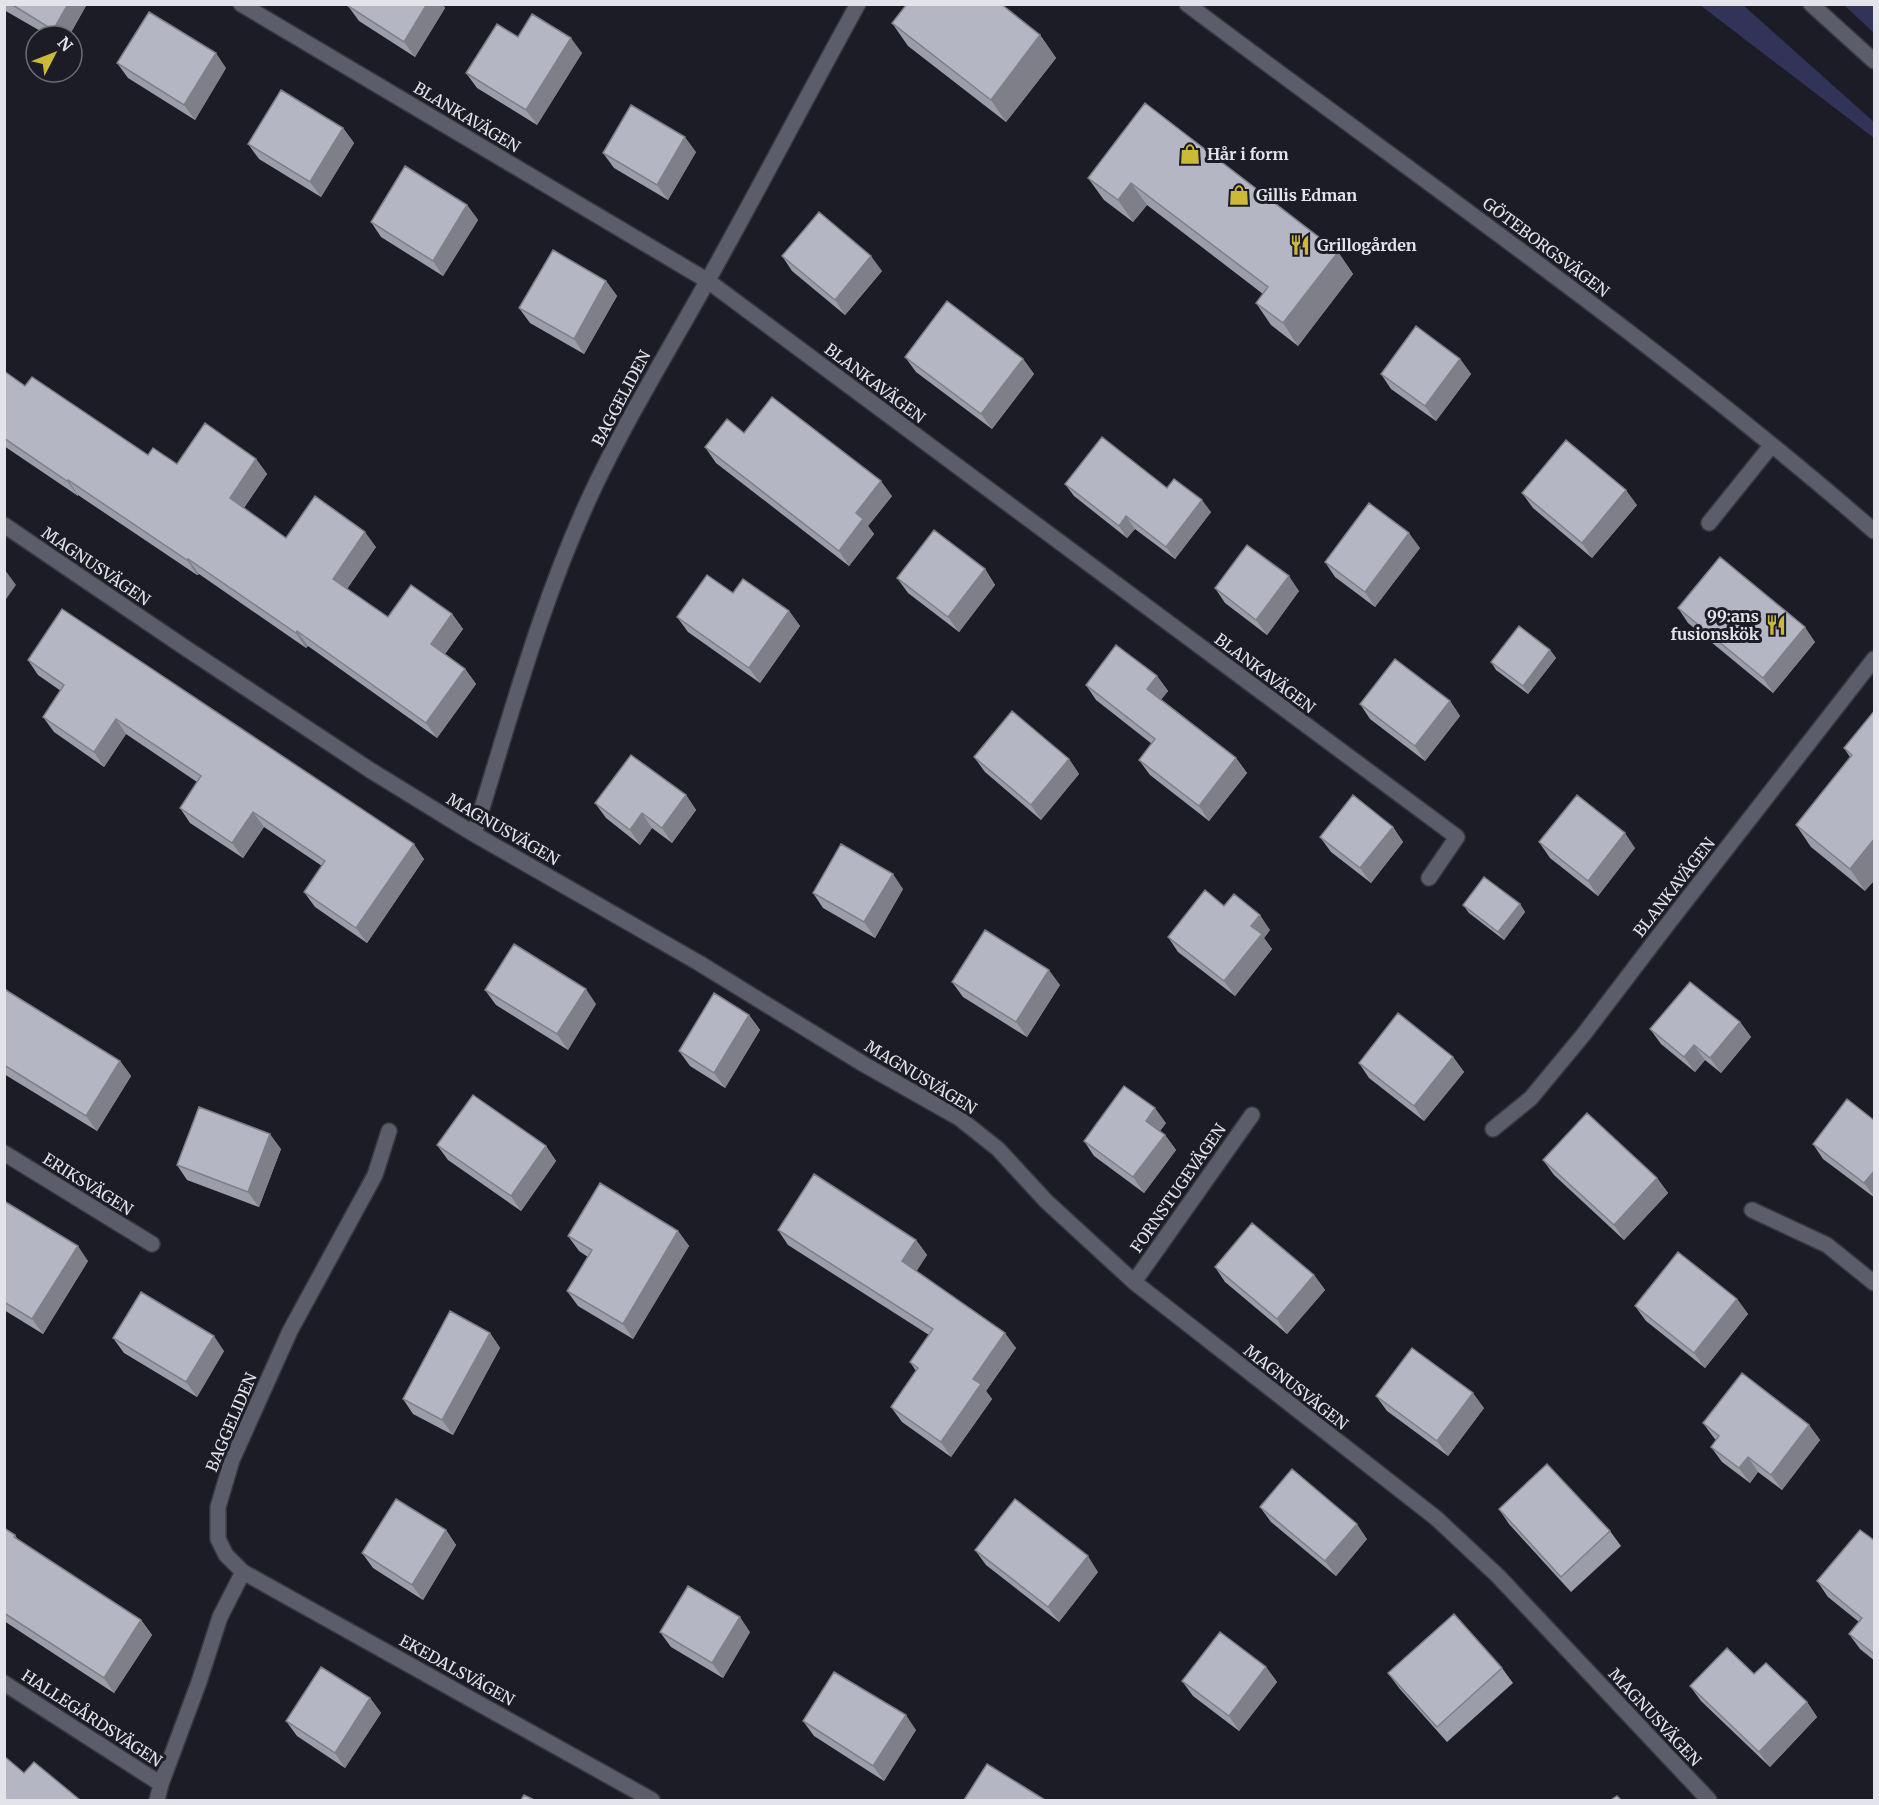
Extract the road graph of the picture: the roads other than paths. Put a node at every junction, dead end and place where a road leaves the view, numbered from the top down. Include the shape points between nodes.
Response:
1 (241, 4) edge
2 (858, 4) edge
3 (1187, 4) edge
4 (1811, 4) edge
5 (1875, 62) edge
6 (708, 281) junction
7 (1771, 446) junction
8 (1708, 523) dead end
9 (1872, 524) edge
10 (4, 525) edge
11 (1875, 659) edge
12 (474, 834) junction
13 (1429, 878) dead end
14 (1252, 1115) dead end
15 (1493, 1129) dead end
16 (389, 1131) dead end
17 (4, 1153) edge
18 (1752, 1210) dead end
19 (152, 1244) dead end
20 (1134, 1282) junction
21 (1875, 1283) edge
22 (243, 1572) junction
23 (4, 1683) edge
24 (161, 1784) junction
25 (157, 1800) edge
26 (652, 1800) edge
27 (1709, 1800) edge

1 - 6 street, BLANKAVÄGEN
2 - 6 street, BAGGELIDEN
3 - 7 street, GÖTEBORGSVÄGEN via 1596,307
4 - 5 street
6 - 12 street, BAGGELIDEN via 599,479 557,574
6 - 13 street, BLANKAVÄGEN via 1457,837
7 - 8 street
7 - 9 street, GÖTEBORGSVÄGEN
10 - 12 street, MAGNUSVÄGEN via 370,770
11 - 15 street, BLANKAVÄGEN via 1577,1044 1531,1098
12 - 20 street, MAGNUSVÄGEN via 959,1119 998,1149 1046,1201
14 - 20 street, FORNSTUGEVÄGEN
16 - 22 street, BAGGELIDEN via 375,1175 290,1331 232,1460 218,1507 218,1539 226,1555
17 - 19 street, ERIKSVÄGEN
18 - 21 street via 1827,1245
20 - 27 street, MAGNUSVÄGEN via 1436,1518 1498,1576
22 - 24 street via 220,1617
22 - 26 street, EKEDALSVÄGEN
23 - 24 street, HALLEGÅRDSVÄGEN
24 - 25 street

